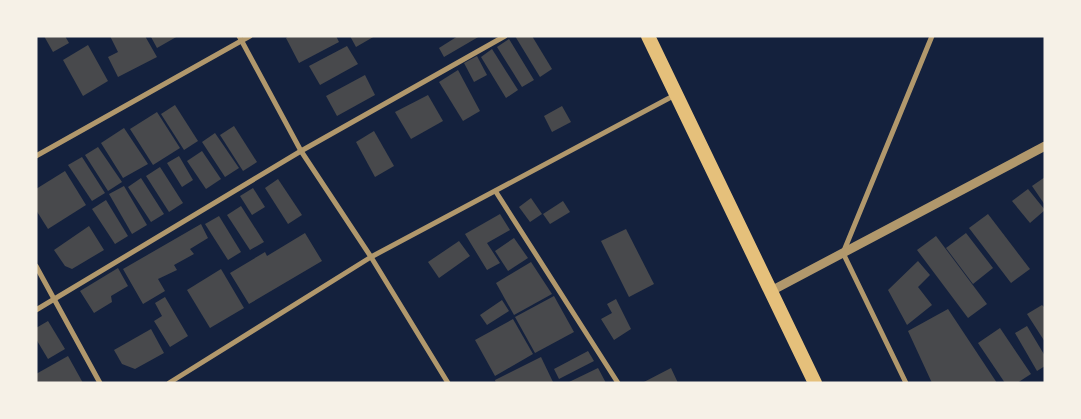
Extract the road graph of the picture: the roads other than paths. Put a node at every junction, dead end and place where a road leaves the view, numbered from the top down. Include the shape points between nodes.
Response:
1 (250, 36) edge
2 (505, 36) edge
3 (648, 36) edge
4 (932, 36) edge
5 (241, 39) edge
6 (676, 94) junction
7 (1045, 146) edge
8 (301, 151) junction
9 (36, 156) edge
10 (496, 192) junction
11 (843, 253) junction
12 (371, 258) junction
13 (36, 266) edge
14 (771, 291) junction
15 (54, 300) junction
16 (36, 310) edge
17 (100, 383) edge
18 (169, 383) edge
19 (448, 383) edge
20 (618, 383) edge
21 (815, 383) edge
22 (906, 383) edge

1 - 5 street
2 - 8 street
3 - 6 highway
4 - 11 street
5 - 8 street
5 - 9 street
6 - 10 street
6 - 14 highway
7 - 11 street
8 - 12 street
8 - 15 street
10 - 12 street
10 - 20 street
11 - 14 street
11 - 22 street
12 - 18 street
12 - 19 street
13 - 15 street
14 - 21 highway
15 - 16 street
15 - 17 street

